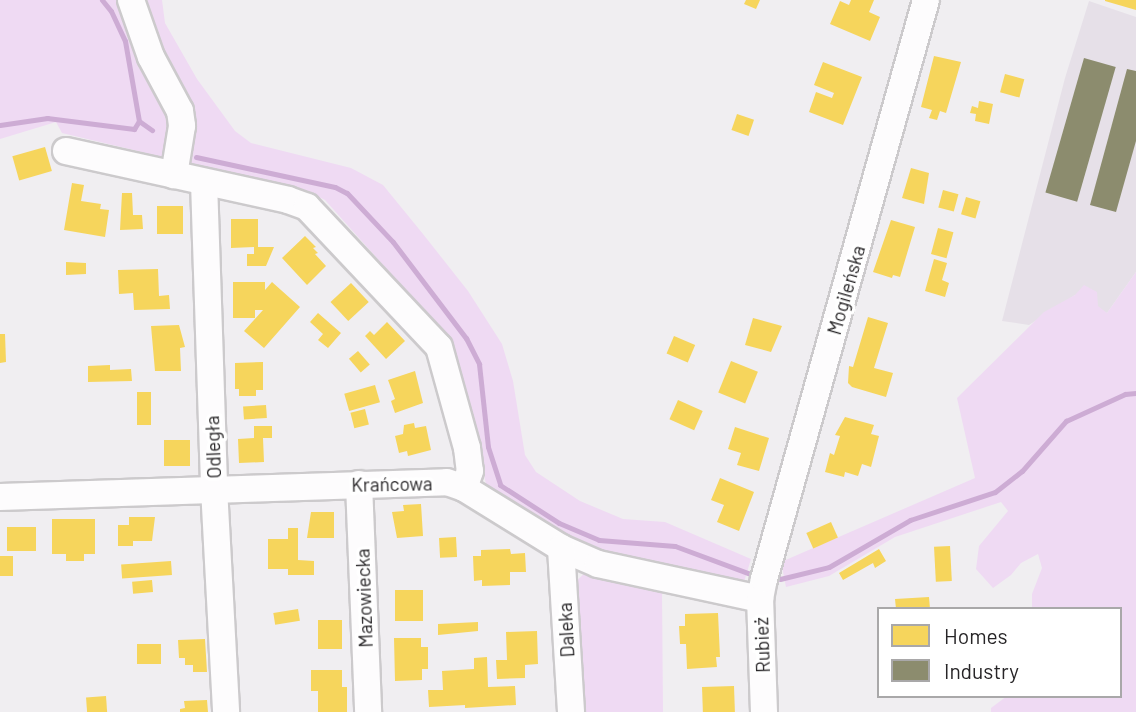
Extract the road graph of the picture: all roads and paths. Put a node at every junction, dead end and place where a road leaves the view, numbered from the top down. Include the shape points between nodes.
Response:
1 (131, 0) edge
2 (926, 0) edge
3 (66, 151) dead end
4 (174, 175) junction
5 (204, 182) junction
6 (359, 484) junction
7 (214, 488) junction
8 (464, 488) junction
9 (0, 497) edge
10 (561, 548) junction
11 (762, 589) junction
12 (226, 712) edge
13 (368, 712) edge
14 (571, 712) edge
15 (764, 712) edge

1 - 4 street via 151,57 180,111
2 - 11 street, Mogileńska
3 - 4 street
4 - 5 street
5 - 7 street, Odległa
5 - 8 street via 307,207 439,347 467,448 470,471
6 - 7 street, Krańcowa
6 - 8 street, Krańcowa via 447,482
6 - 13 street, Mazowiecka
7 - 9 street, Krańcowa
7 - 12 street, Odległa
8 - 10 street, Krańcowa
10 - 11 street, Krańcowa via 598,564
10 - 14 street, Daleka
11 - 15 street, Rubież

